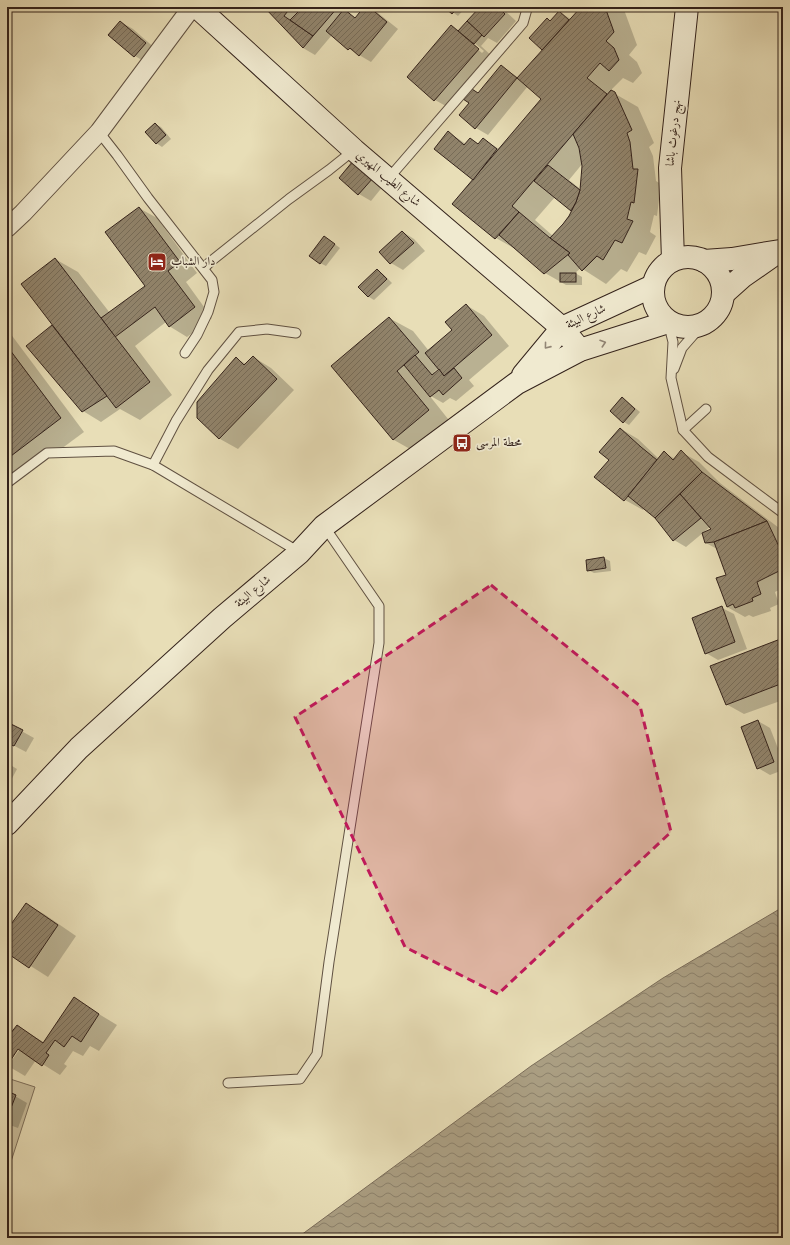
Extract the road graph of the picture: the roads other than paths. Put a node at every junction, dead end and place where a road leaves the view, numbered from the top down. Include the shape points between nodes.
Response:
1 (192, 7) edge
2 (197, 7) edge
3 (526, 7) edge
4 (687, 7) edge
5 (99, 132) junction
6 (354, 150) junction
7 (388, 179) junction
8 (7, 228) edge
9 (782, 250) edge
10 (673, 260) junction
11 (704, 260) junction
12 (204, 268) junction
13 (652, 286) junction
14 (723, 294) junction
15 (668, 322) junction
16 (703, 324) junction
17 (562, 328) junction
18 (296, 334) dead end
19 (580, 350) junction
20 (185, 353) dead end
21 (671, 378) junction
22 (518, 383) junction
23 (706, 409) dead end
24 (683, 430) junction
25 (154, 465) junction
26 (7, 484) edge
27 (783, 513) edge
28 (324, 526) junction
29 (299, 553) junction
30 (7, 824) edge
31 (228, 1083) dead end

1 - 5 street
2 - 6 main road, شارع الطيب المهيري
3 - 7 lane via 523,23
4 - 10 main road, نهج درغوث باشا via 670,168
5 - 8 street
5 - 12 lane
6 - 7 main road, شارع الطيب المهيري
6 - 12 lane
7 - 17 main road, شارع الطيب المهيري
9 - 11 main road
9 - 14 main road via 742,277
10 - 11 main road via 694,257
10 - 13 main road via 664,266
11 - 14 main road via 718,275
12 - 20 lane via 212,280 214,292 208,312
13 - 15 main road via 655,306
13 - 17 main road, شارع البيئة
14 - 16 main road via 720,306
15 - 16 main road via 685,328
19 -> 15 main road, شارع البيئة
15 - 21 lane via 673,342
16 - 21 lane via 682,348
17 - 19 main road, شارع الطيب المهيري
17 -> 22 main road, شارع البيئة
18 - 25 lane via 267,329 239,332 208,370 176,422
19 - 22 main road, شارع البيئة
21 - 24 lane
22 - 28 main road, شارع البيئة
23 - 24 lane
24 - 27 lane via 708,457
25 - 26 lane via 114,451 47,453
25 - 29 lane
28 - 29 main road, شارع البيئة
28 - 31 lane via 379,606 379,643 317,1054 300,1079
29 - 30 main road, شارع البيئة via 222,618 79,748

